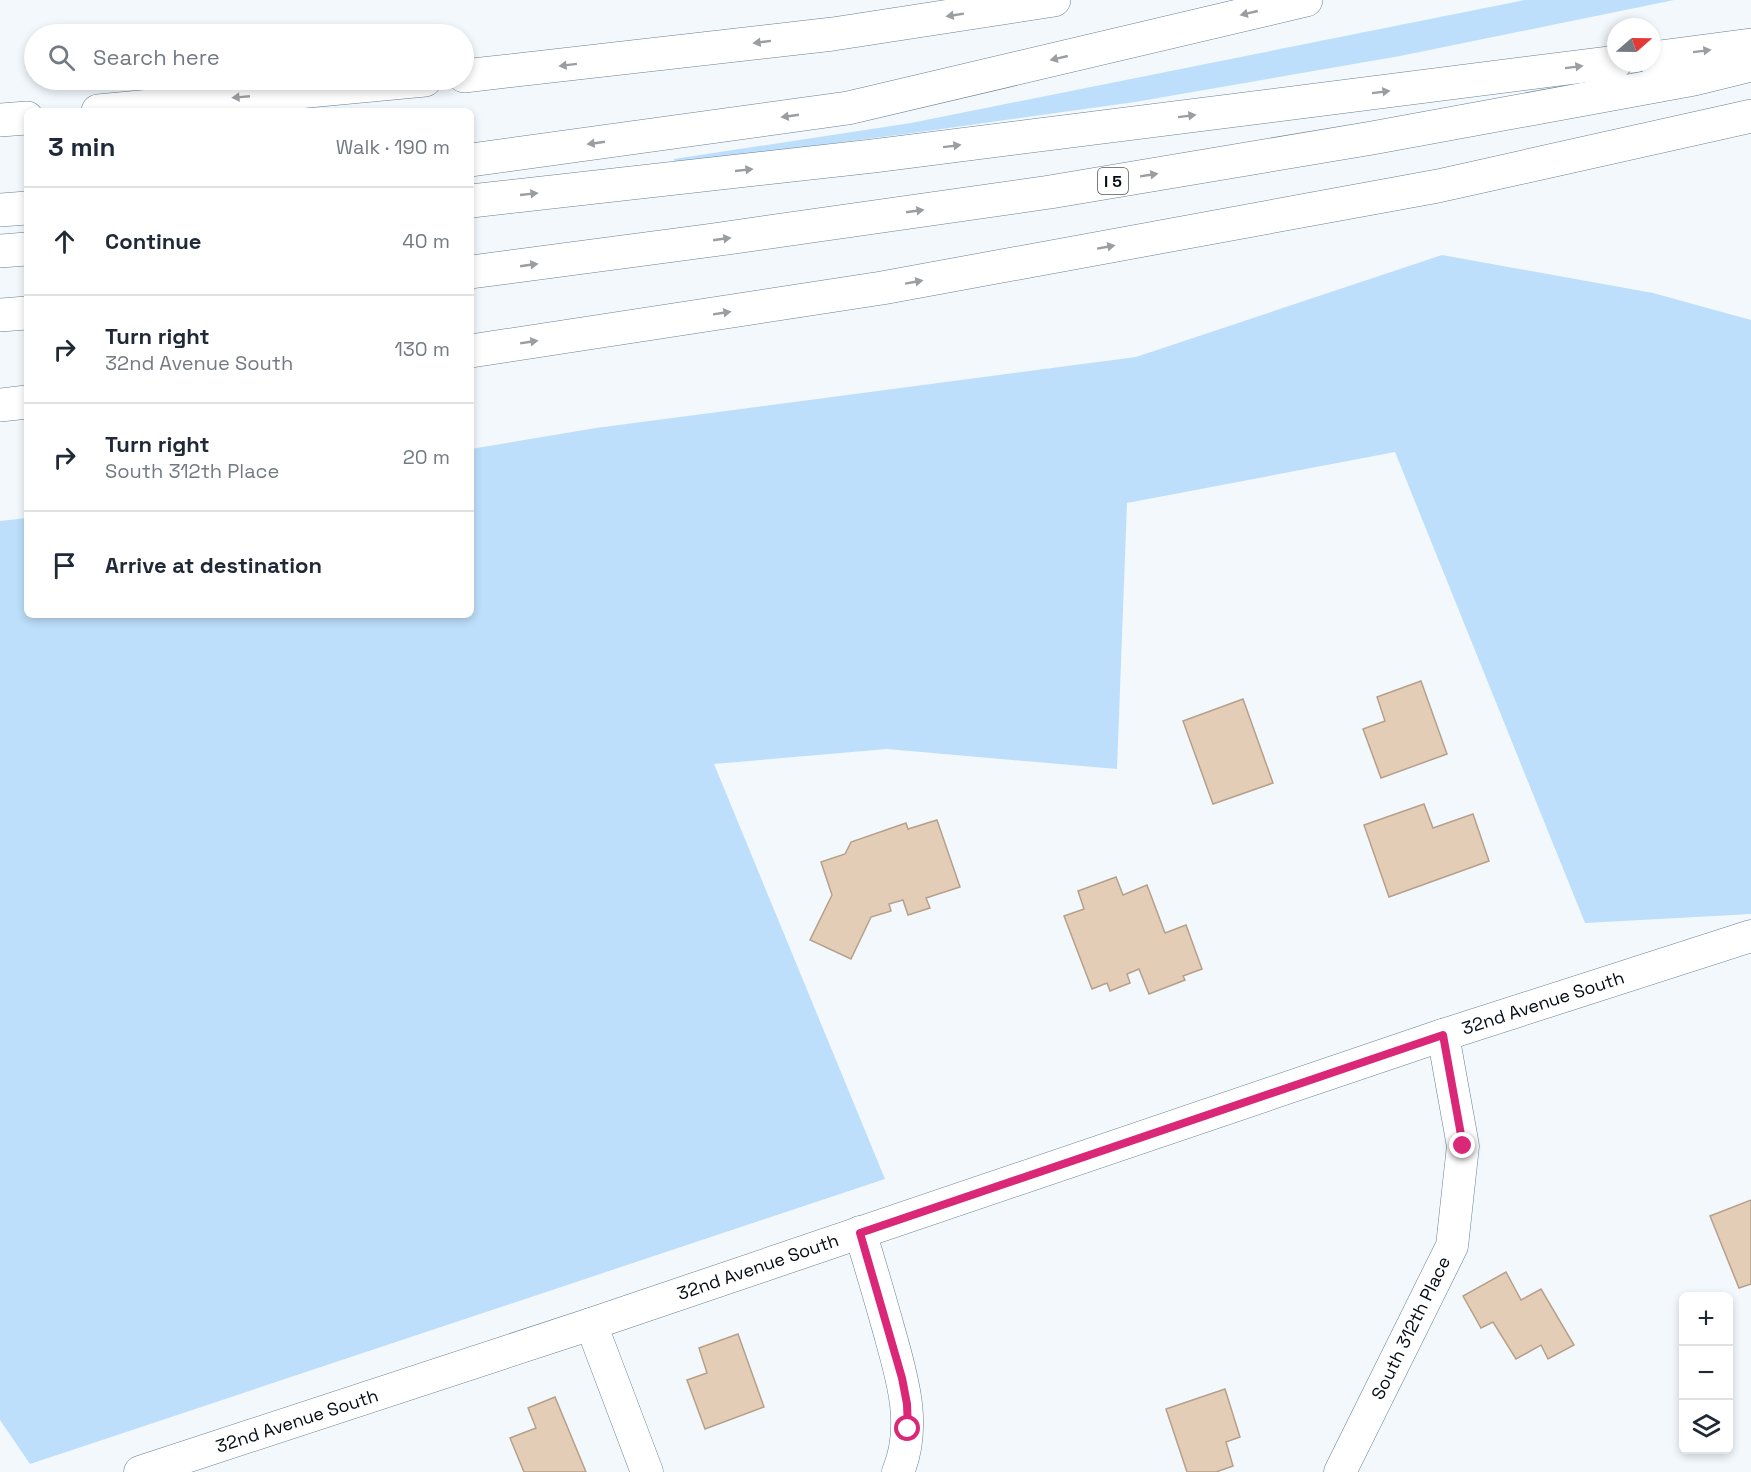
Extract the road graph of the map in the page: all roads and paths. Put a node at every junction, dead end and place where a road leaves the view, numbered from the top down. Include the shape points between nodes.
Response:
1 (1054, 0) edge
2 (1306, 0) edge
3 (1751, 45) edge
4 (1661, 57) edge
5 (1607, 63) edge
6 (1751, 65) edge
7 (474, 75) edge
8 (320, 90) edge
9 (130, 108) edge
10 (1751, 116) edge
11 (24, 118) edge
12 (0, 120) edge
13 (474, 160) edge
14 (474, 201) edge
15 (24, 208) edge
16 (0, 210) edge
17 (24, 249) edge
18 (0, 251) edge
19 (474, 272) edge
20 (24, 313) edge
21 (0, 315) edge
22 (474, 351) edge
23 (24, 402) edge
24 (0, 405) edge
25 (1751, 936) edge
26 (1443, 1035) junction
27 (860, 1233) junction
28 (591, 1324) junction
29 (140, 1472) edge
30 (647, 1472) edge
31 (898, 1472) edge
32 (1340, 1472) edge

1 -> 7 highway via 833,34
2 -> 13 highway via 848,108
4 -> 3 highway
14 -> 5 highway via 873,156
19 -> 6 highway, I 5 via 1050,192 1372,138
8 -> 9 highway
22 -> 10 highway via 916,282 1438,186
11 - 12 highway
15 - 16 highway
17 - 18 highway
20 - 21 highway
23 - 24 highway
25 - 26 street, 32nd Avenue South
26 - 27 street, 32nd Avenue South
26 - 32 street, South 312th Place via 1463,1146 1452,1246
27 - 28 street, 32nd Avenue South
27 - 31 street via 907,1404 908,1429
28 - 29 street, 32nd Avenue South
28 - 30 street

